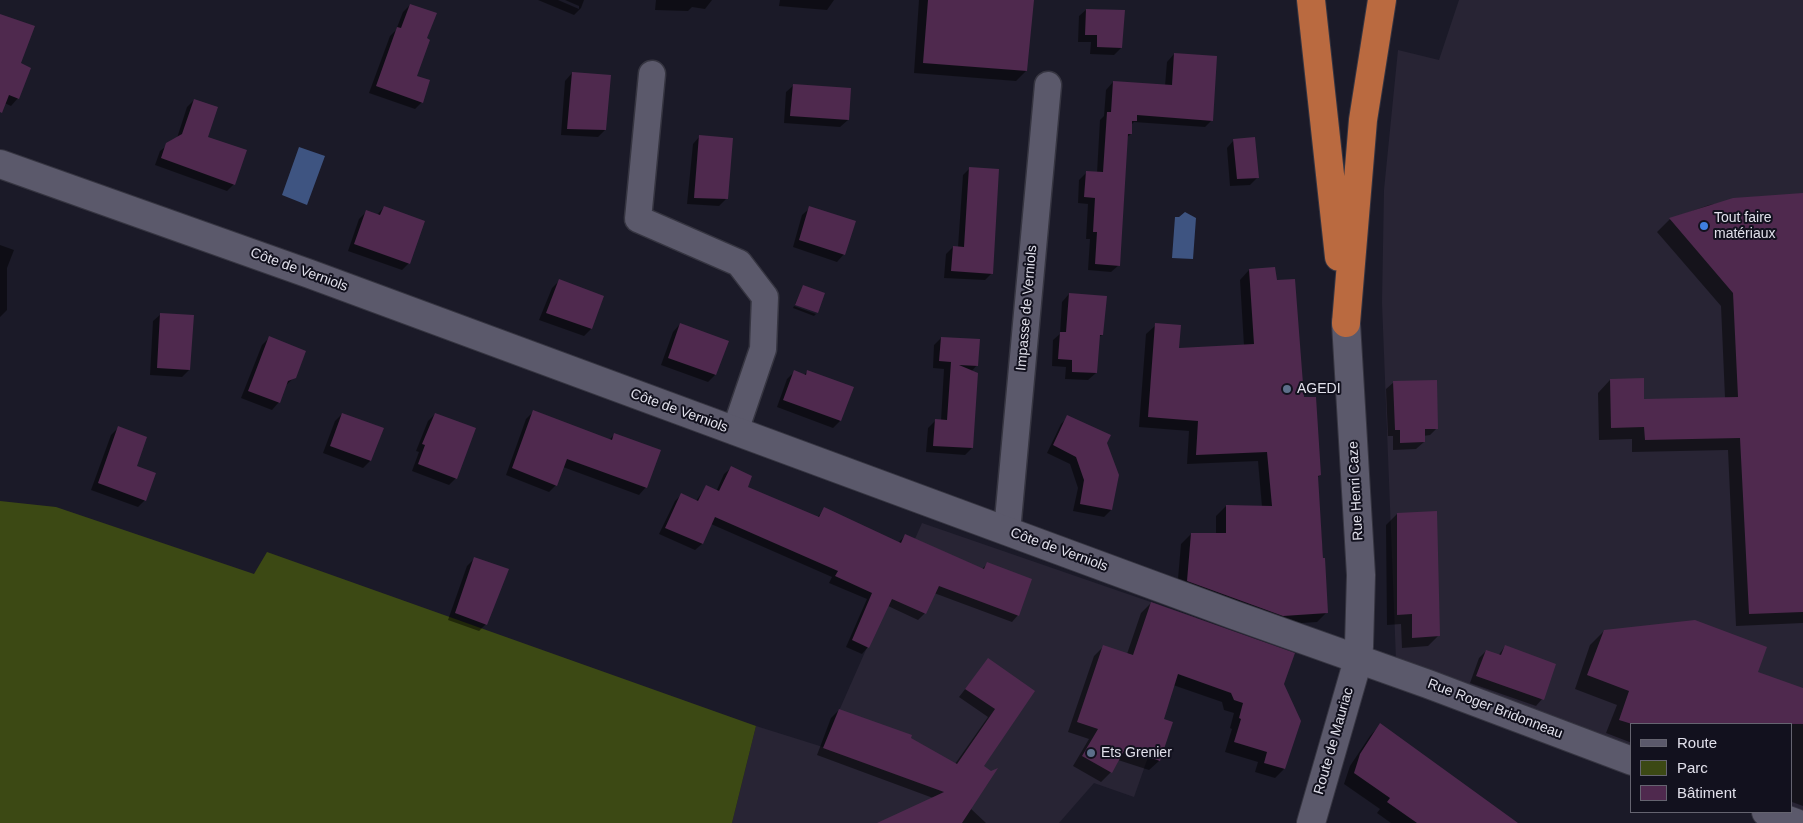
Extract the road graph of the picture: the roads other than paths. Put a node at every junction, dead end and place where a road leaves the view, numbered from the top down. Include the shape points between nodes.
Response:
1 (1311, 0) edge
2 (1382, 0) edge
3 (652, 74) dead end
4 (1048, 85) dead end
5 (0, 164) edge
6 (1346, 323) junction
7 (735, 431) junction
8 (1007, 531) junction
9 (1358, 660) junction
10 (1630, 760) edge
11 (1769, 813) edge
12 (1311, 823) edge
13 (1796, 823) edge

1 - 6 highway
2 - 6 highway via 1363,120
3 - 7 street via 638,219 739,263 765,297 763,349
4 - 8 street, Impasse de Verniols
5 - 7 street, Côte de Verniols
6 - 9 street, Rue Henri Caze via 1361,576
7 - 8 street, Côte de Verniols
8 - 9 street, Côte de Verniols
9 - 10 street, Rue Roger Bridonneau
9 - 12 street, Route de Mauriac
11 - 13 street

